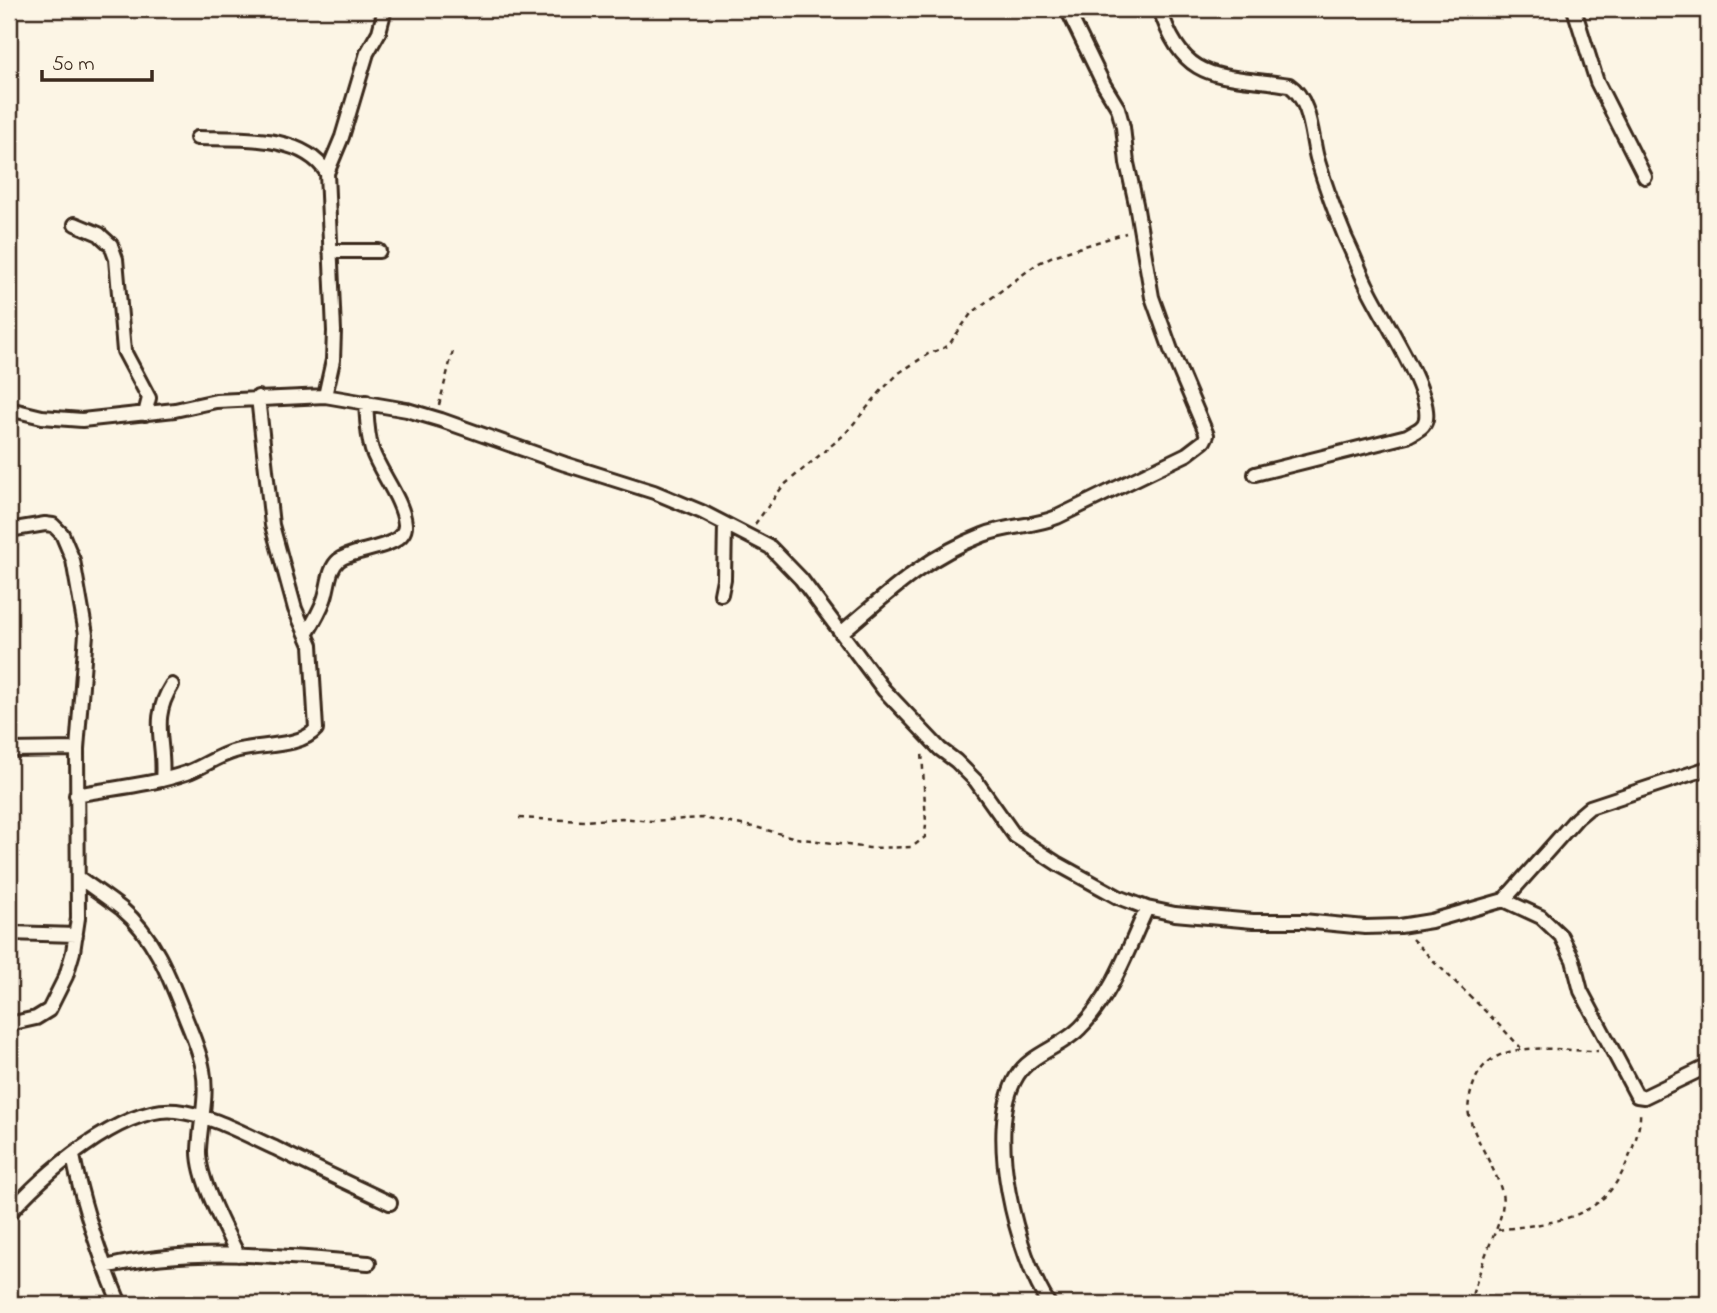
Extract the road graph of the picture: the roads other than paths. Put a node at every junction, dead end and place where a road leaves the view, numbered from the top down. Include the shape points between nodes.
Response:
1 (385, 9) edge
2 (1111, 9) edge
3 (1160, 9) edge
4 (1574, 9) edge
5 (1067, 11) edge
6 (197, 138) dead end
7 (327, 173) junction
8 (1645, 177) dead end
9 (75, 224) dead end
10 (330, 251) junction
11 (379, 251) dead end
12 (325, 396) junction
13 (258, 397) junction
14 (366, 402) junction
15 (9, 409) edge
16 (145, 414) junction
17 (1255, 474) dead end
18 (725, 524) junction
19 (9, 530) edge
20 (721, 594) dead end
21 (307, 633) junction
22 (841, 633) junction
23 (172, 685) dead end
24 (77, 749) junction
25 (9, 750) edge
26 (1708, 768) edge
27 (162, 780) junction
28 (76, 795) junction
29 (78, 877) junction
30 (1504, 900) junction
31 (1147, 908) junction
32 (9, 933) edge
33 (75, 935) junction
34 (9, 1024) edge
35 (1708, 1073) edge
36 (202, 1117) junction
37 (73, 1156) junction
38 (390, 1203) dead end
39 (9, 1214) edge
40 (238, 1255) junction
41 (369, 1263) dead end
42 (105, 1268) junction
43 (120, 1304) edge
44 (1049, 1304) edge

1 - 7 street
2 - 5 street
3 - 17 street via 1172,43 1195,65 1212,74 1295,89 1343,230 1425,404 1422,428 1407,436
4 - 8 street via 1597,82
5 - 22 street via 1118,108 1152,297 1207,435 1187,454 1057,517 1004,527 942,554 910,574
6 - 7 street via 279,143 313,157
7 - 10 street
9 - 16 street via 111,245 124,351 149,398
10 - 11 street
10 - 12 street via 333,360
12 - 13 street
12 - 14 street
13 - 16 street
13 - 21 street via 272,525 295,609
14 - 18 street via 435,418 654,492
14 - 21 street via 372,451 406,526 393,542 337,561
15 - 16 street via 82,420
18 - 20 street
18 - 22 street via 771,547 784,559
19 - 24 street via 53,525 73,560 86,634
21 - 27 street via 316,729 310,736 224,754
22 - 31 street via 884,690 976,781 1015,836 1094,885
23 - 27 street via 159,717
24 - 25 street
24 - 28 street
26 - 30 street via 1590,807
27 - 28 street
28 - 29 street
29 - 33 street
29 - 36 street via 123,910 155,948 204,1071
30 - 31 street via 1431,921 1365,927 1209,918
30 - 35 street via 1541,917 1561,936 1581,991 1635,1093 1644,1097 1702,1069
31 - 44 street via 1097,1010 1078,1030 1017,1074 1006,1099 1004,1153 1011,1202 1021,1244
32 - 33 street
33 - 34 street via 66,976 49,1010
36 - 37 street via 174,1111 140,1116 96,1138
36 - 38 street
36 - 40 street via 199,1153 207,1184
37 - 39 street via 41,1180
37 - 42 street
40 - 41 street
40 - 42 street via 158,1256
42 - 43 street

